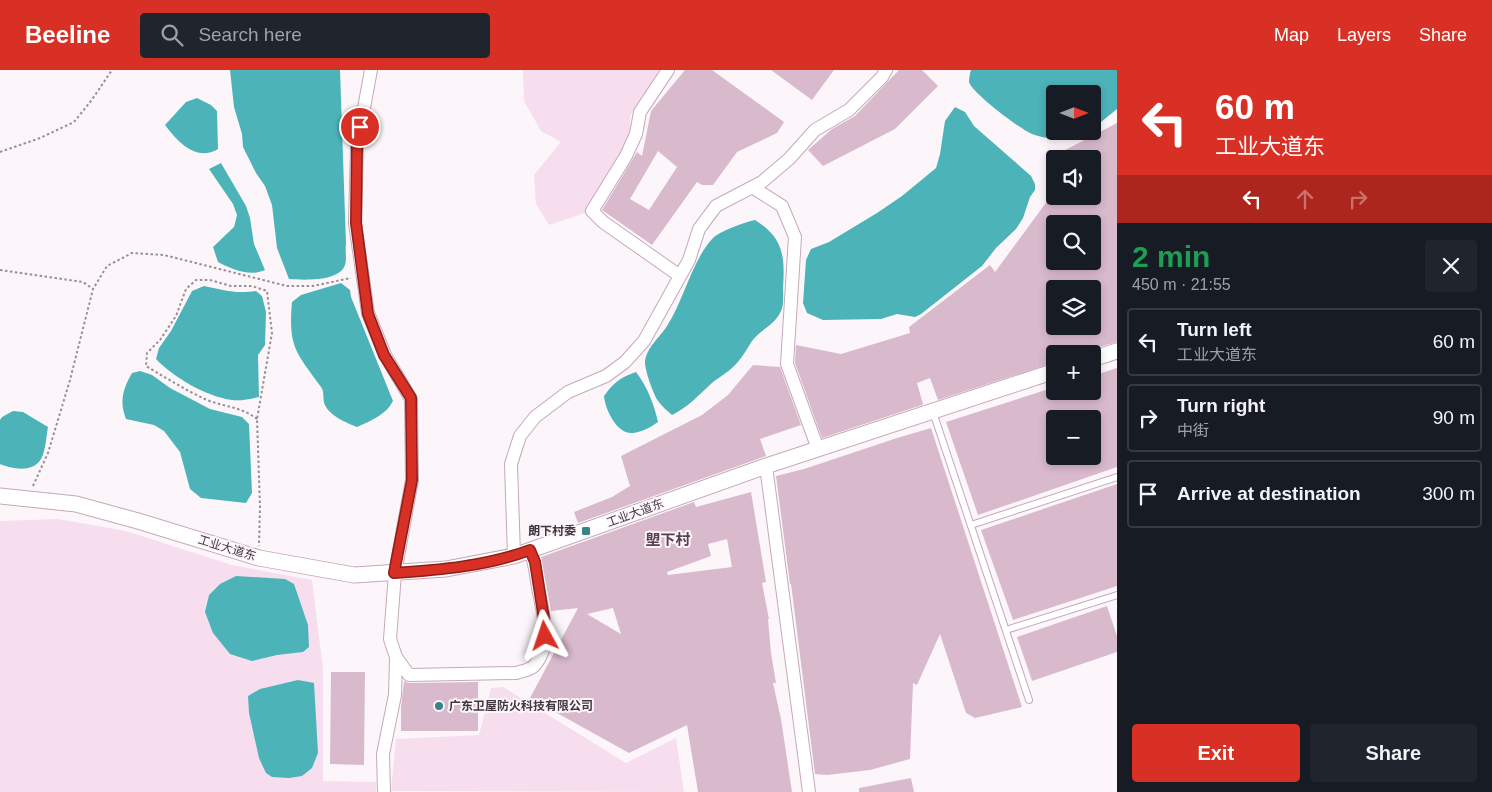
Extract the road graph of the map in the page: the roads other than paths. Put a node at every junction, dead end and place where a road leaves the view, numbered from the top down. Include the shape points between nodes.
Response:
1 (371, 70) edge
2 (668, 70) edge
3 (886, 70) edge
4 (752, 187) junction
5 (680, 276) junction
6 (1117, 351) edge
7 (1101, 356) edge
8 (1046, 374) edge
9 (933, 412) junction
10 (818, 449) junction
11 (766, 466) junction
12 (1117, 477) edge
13 (0, 496) edge
14 (971, 525) junction
15 (530, 550) junction
16 (514, 556) junction
17 (394, 573) junction
18 (1117, 595) edge
19 (1006, 630) junction
20 (396, 657) junction
21 (1029, 700) dead end
22 (384, 792) edge
23 (809, 792) edge

1 - 17 street via 357,146 356,223 368,314 384,355 411,398 412,480
2 - 5 street via 640,112 636,134 626,156 592,211
3 - 4 street via 849,110 815,130 788,159
4 - 5 street via 716,206 699,229
4 - 10 street via 782,206 795,237 787,364
5 - 16 street via 644,342 624,362 606,376 568,392 535,417 520,436 511,464
6 - 7 street
8 - 9 street, 工业大道东
9 - 10 street, 工业大道东
9 - 14 lane
10 - 11 street, 工业大道东
11 - 15 street, 工业大道东
11 - 23 street
12 - 14 lane
13 - 17 street, 工业大道东 via 76,504 258,558 354,575
14 - 19 lane
15 - 16 street, 工业大道东
15 - 20 street via 535,562 545,636 542,654 533,668 516,673 410,675
16 - 17 street, 工业大道东 via 446,569
17 - 20 street via 390,639
18 - 19 lane
19 - 21 lane
20 - 22 street via 395,695 383,754

